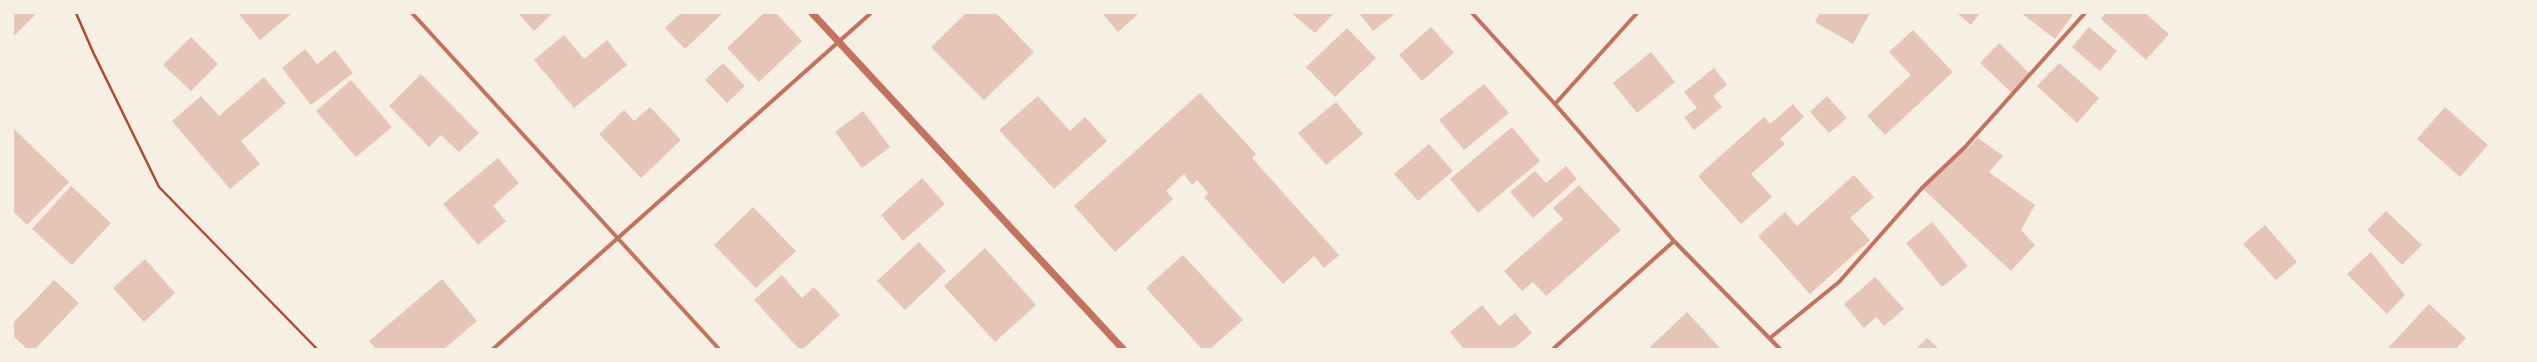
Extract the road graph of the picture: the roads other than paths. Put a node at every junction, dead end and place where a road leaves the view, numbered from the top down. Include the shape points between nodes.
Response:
1 (412, 13) edge
2 (812, 13) edge
3 (872, 13) edge
4 (1472, 13) edge
5 (1638, 13) edge
6 (2084, 13) edge
7 (839, 42) junction
8 (1556, 104) junction
9 (618, 238) junction
10 (1674, 241) junction
11 (1770, 338) junction
12 (493, 349) edge
13 (719, 349) edge
14 (1123, 349) edge
15 (1553, 349) edge
16 (1780, 349) edge

1 - 9 street
2 - 7 street
3 - 7 street
4 - 8 street
5 - 8 street
6 - 11 street via 1965,147 1922,188 1839,282
7 - 9 street
7 - 14 street
8 - 10 street
9 - 12 street
9 - 13 street
10 - 11 street
10 - 15 street
11 - 16 street

